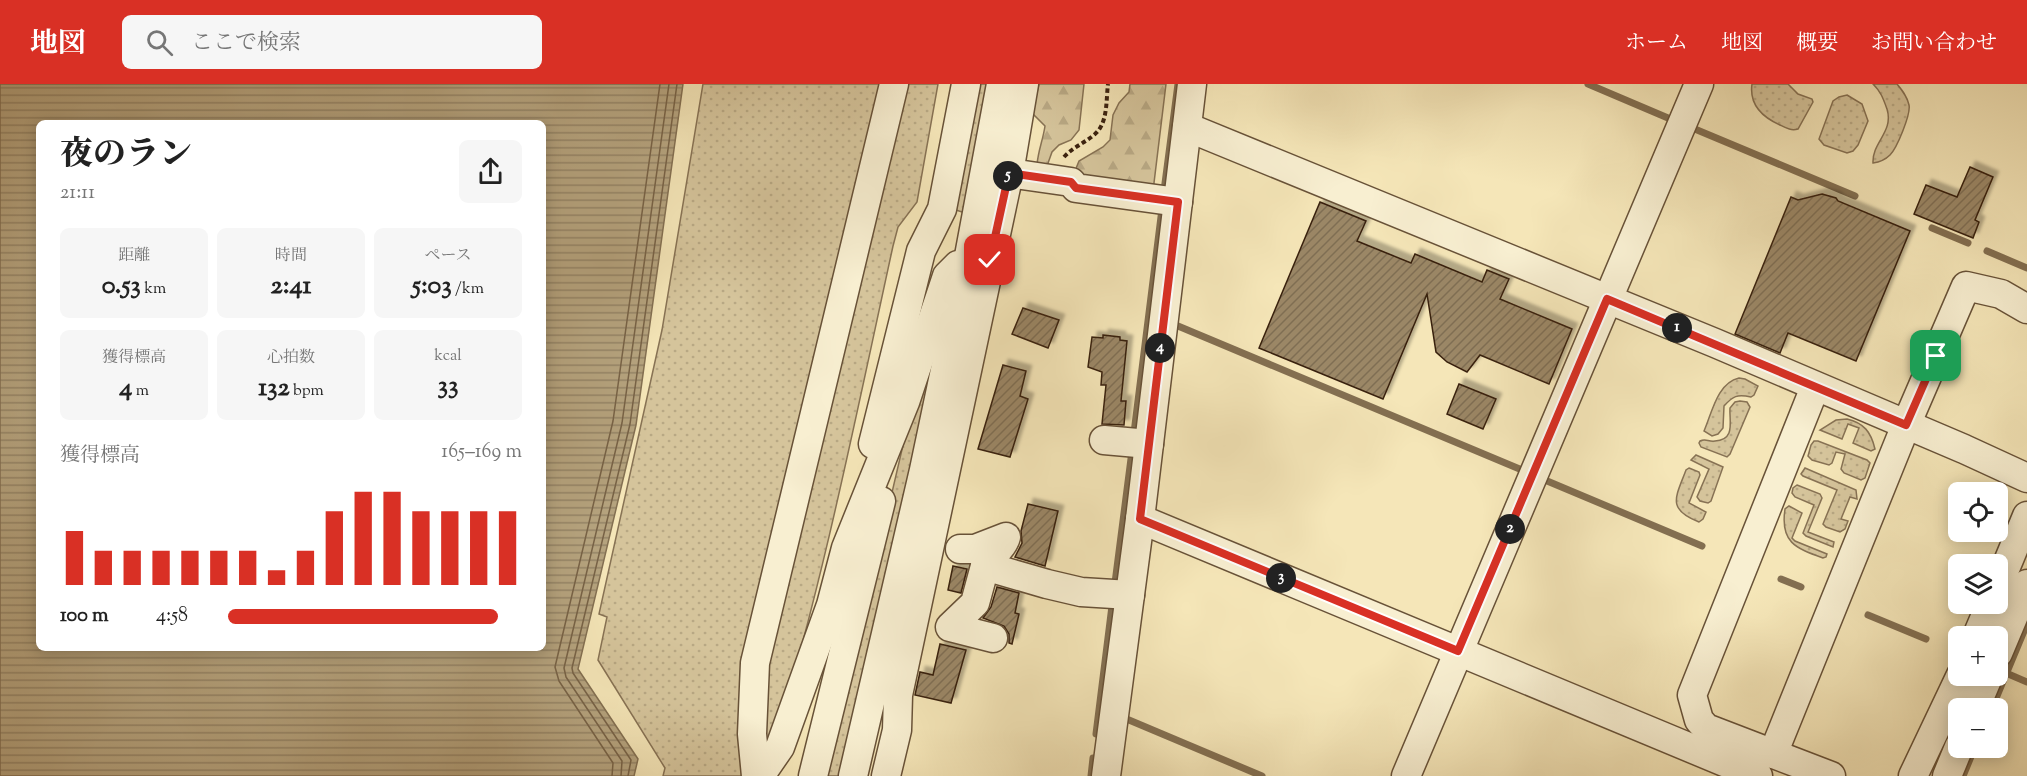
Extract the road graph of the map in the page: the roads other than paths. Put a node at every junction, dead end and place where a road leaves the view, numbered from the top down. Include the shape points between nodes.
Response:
1 (894, 84) edge
2 (966, 84) edge
3 (1002, 84) edge
4 (1024, 84) edge
5 (1192, 84) edge
6 (1699, 84) edge
7 (1187, 127) junction
8 (1009, 173) junction
9 (1178, 202) junction
10 (969, 256) junction
11 (1607, 299) junction
12 (2027, 309) edge
13 (1815, 387) junction
14 (905, 402) junction
15 (1906, 425) junction
16 (1104, 440) dead end
17 (1149, 444) junction
18 (2027, 478) edge
19 (2027, 516) edge
20 (1140, 519) junction
21 (846, 548) junction
22 (960, 549) dead end
23 (2008, 562) edge
24 (985, 566) junction
25 (2027, 584) edge
26 (1130, 595) junction
27 (2008, 629) edge
28 (993, 638) dead end
29 (1458, 651) junction
30 (1956, 686) edge
31 (1954, 758) edge
32 (1765, 765) edge
33 (758, 776) edge
34 (813, 776) edge
35 (853, 776) edge
36 (886, 776) edge
37 (1106, 776) edge
38 (1406, 776) edge
39 (1831, 776) edge
40 (1913, 776) edge
41 (1947, 776) edge

1 - 33 street via 755,663 752,734
2 - 21 street via 942,208 921,251
3 - 10 street
4 - 8 street
5 - 7 street
6 - 11 street
7 - 9 street
7 - 11 street
8 - 9 street via 1071,182 1076,188
8 - 36 street via 898,695 897,730
9 - 17 street
10 - 14 street via 947,276
10 - 35 street
11 - 13 street
11 - 29 street
12 - 15 street via 2001,294 1966,286
13 - 15 street
13 - 32 street via 1692,695 1699,720 1706,728
14 - 21 street
14 - 34 street
15 - 18 street
15 - 32 street
16 - 17 street
17 - 20 street
19 - 23 street
20 - 26 street
20 - 29 street
21 - 33 street via 831,605 780,747
22 - 24 street via 975,549 1006,537
24 - 26 street via 1081,592
24 - 28 street via 975,603 950,627
25 - 27 street
26 - 37 street
29 - 32 street
29 - 38 street
30 - 40 street
31 - 41 street
32 - 39 street

